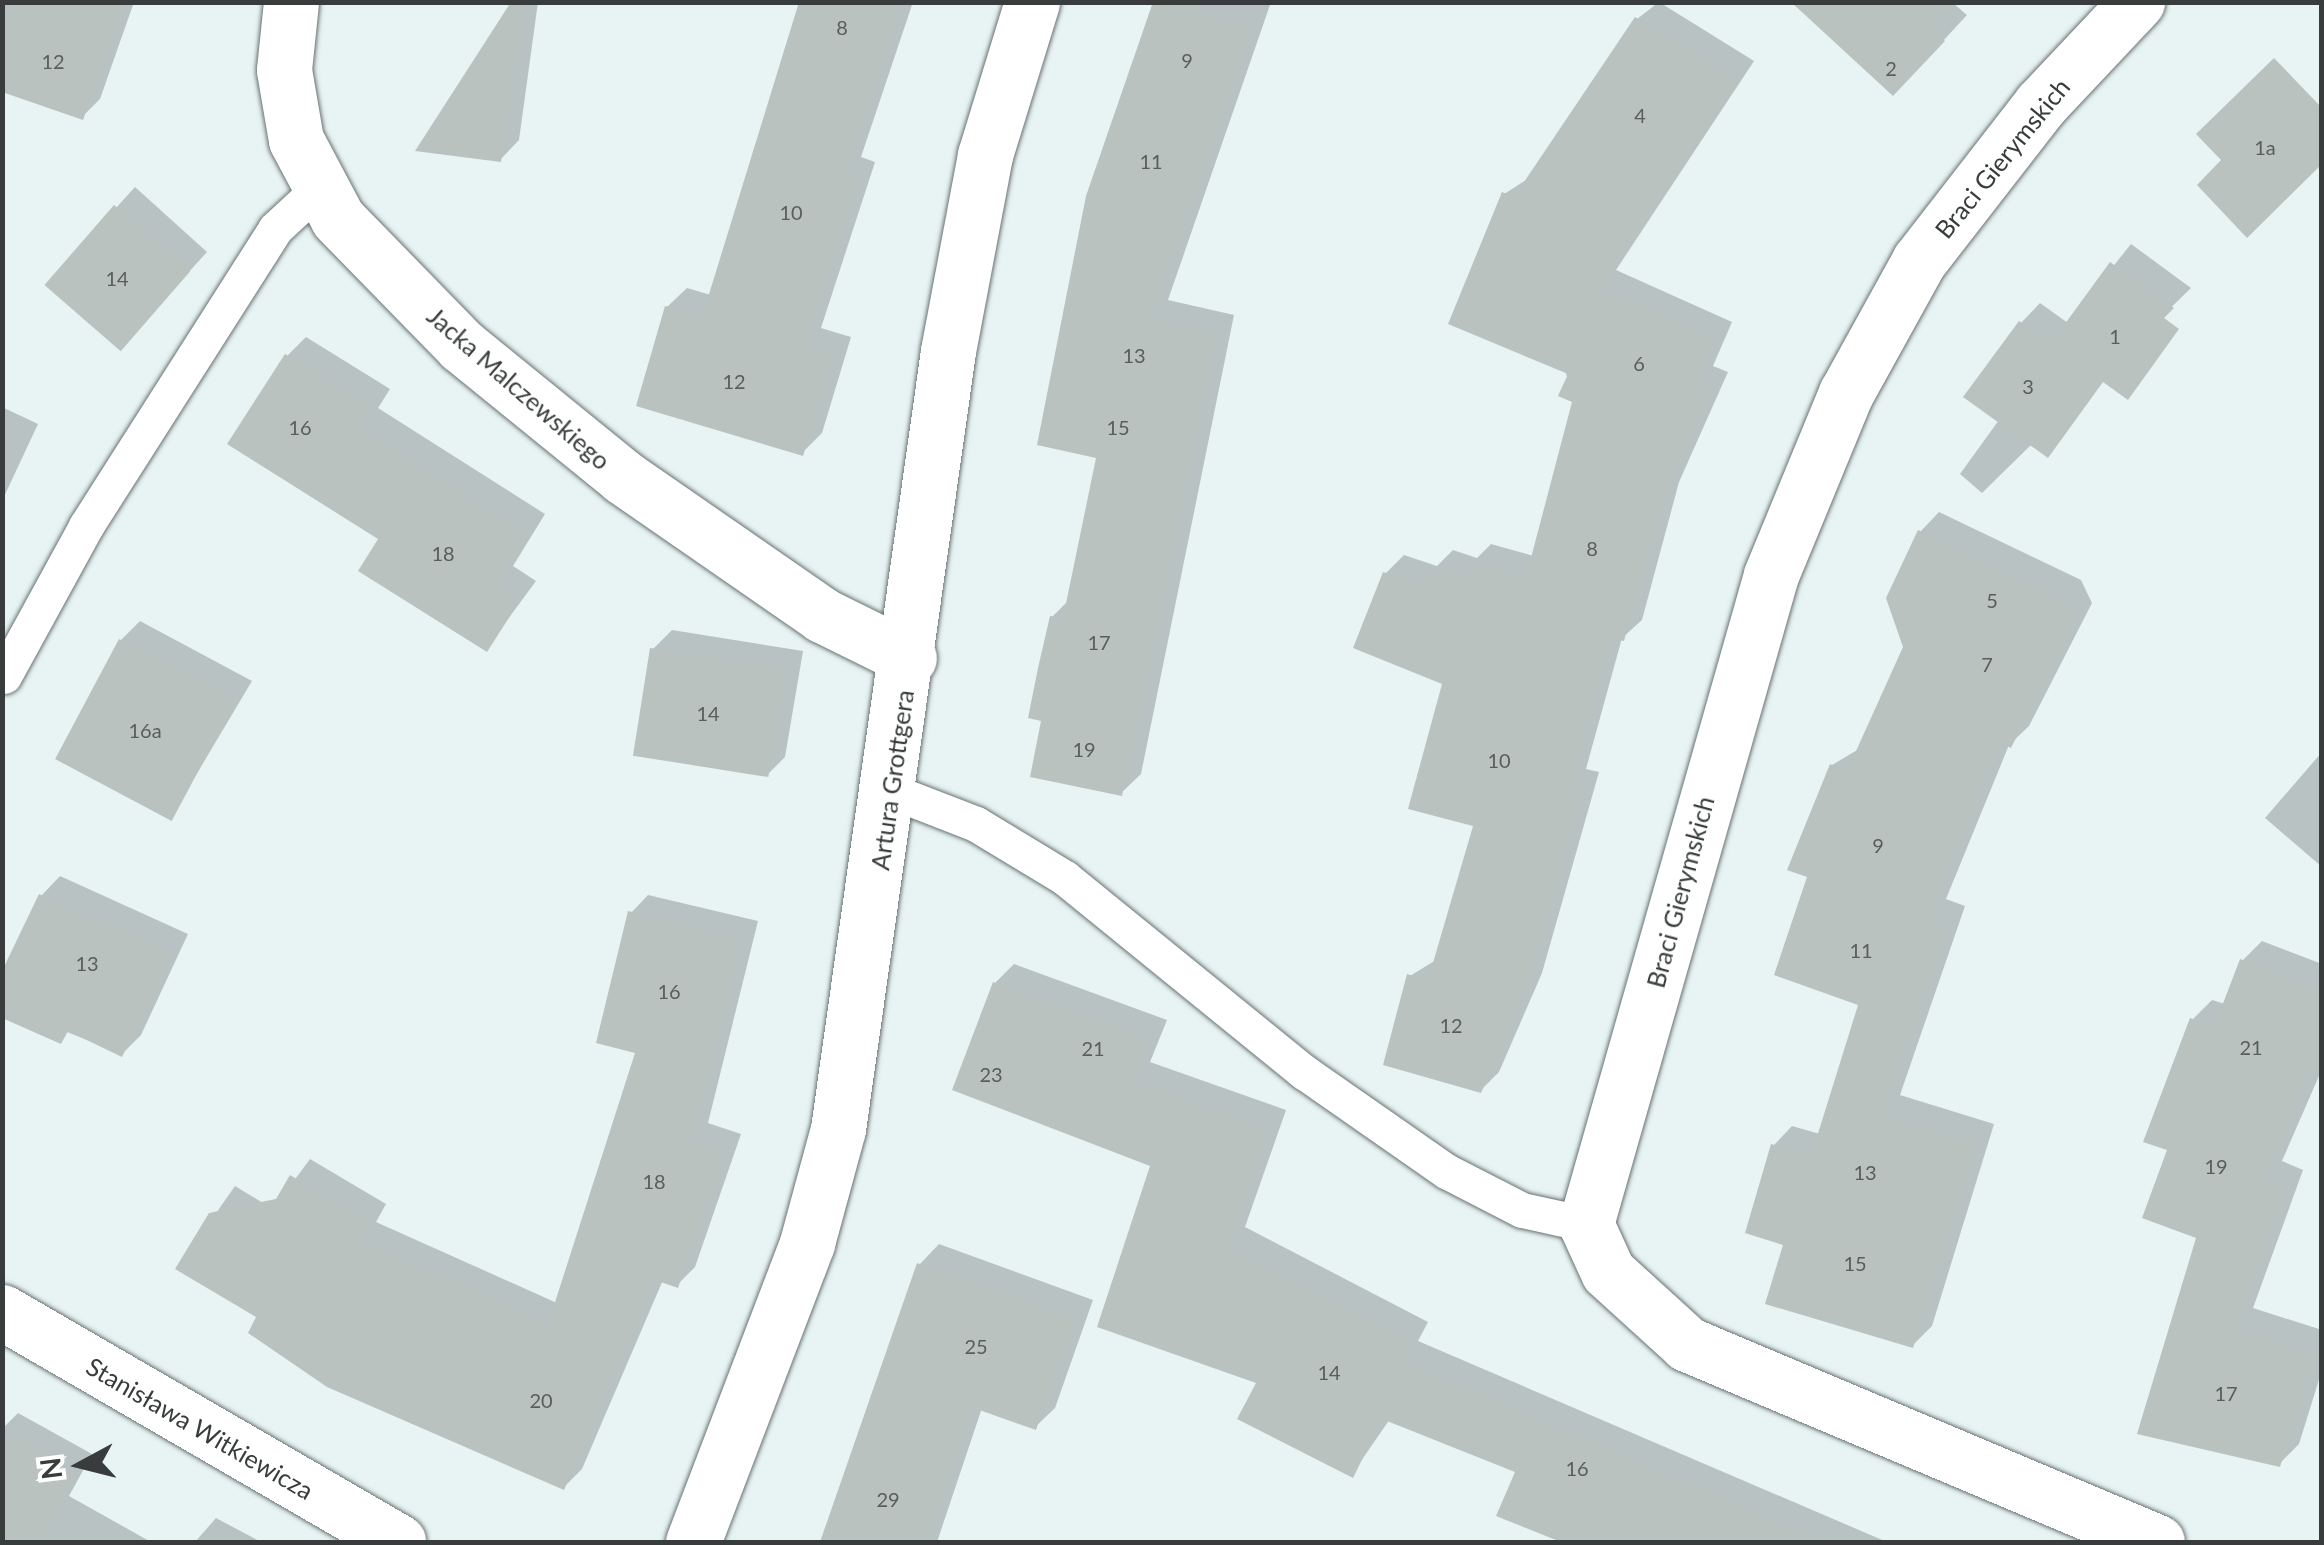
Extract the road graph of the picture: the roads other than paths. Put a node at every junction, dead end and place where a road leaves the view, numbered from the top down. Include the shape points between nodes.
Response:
1 (290, 2) edge
2 (1032, 2) edge
3 (2136, 2) edge
4 (318, 190) junction
5 (910, 658) junction
6 (4, 676) edge
7 (891, 792) junction
8 (1586, 1224) junction
9 (2, 1312) edge
10 (398, 1542) edge
11 (693, 1542) edge
12 (2157, 1542) edge

1 - 4 street, Jacka Malczewskiego via 284,70 296,140
2 - 5 street, Artura Grottgera via 985,155 948,350
3 - 8 street, Braci Gierymskich via 2040,105 1919,261 1846,393 1771,574
4 - 5 street, Jacka Malczewskiego via 462,346 622,477 822,615
4 - 6 lane via 275,229 86,526
5 - 7 street, Artura Grottgera
7 - 8 lane via 976,824 1065,878 1304,1072 1446,1172 1522,1210
7 - 11 street, Artura Grottgera via 832,1148 806,1243
8 - 12 street via 1608,1272 1687,1344
9 - 10 street, Stanisława Witkiewicza

